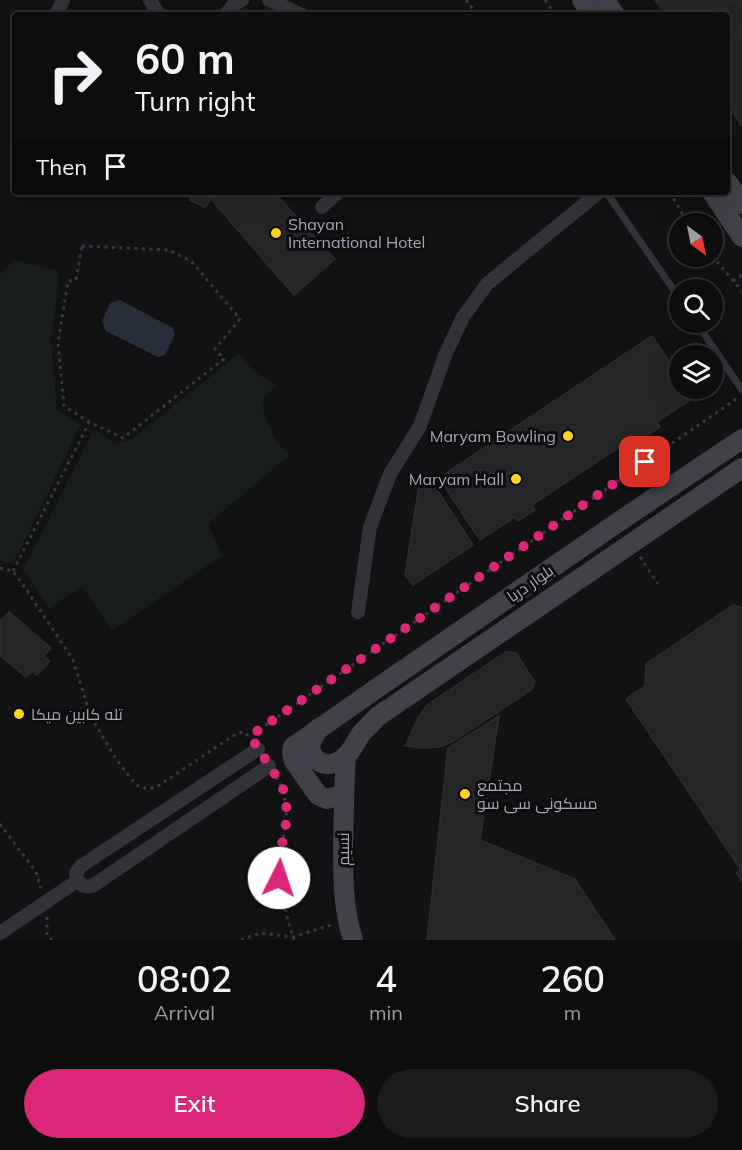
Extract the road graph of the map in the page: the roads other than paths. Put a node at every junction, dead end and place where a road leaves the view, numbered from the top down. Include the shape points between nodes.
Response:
1 (242, 0) edge
2 (269, 0) edge
3 (227, 12) edge
4 (295, 12) edge
5 (730, 186) edge
6 (335, 195) edge
7 (595, 195) edge
8 (608, 195) edge
9 (714, 195) edge
10 (742, 204) edge
11 (322, 207) dead end
12 (742, 237) edge
13 (669, 283) edge
14 (703, 333) edge
15 (742, 390) edge
16 (742, 439) edge
17 (714, 459) junction
18 (734, 473) edge
19 (516, 592) junction
20 (358, 612) dead end
21 (530, 612) junction
22 (319, 728) junction
23 (258, 750) road end
24 (346, 756) junction
25 (269, 766) road end
26 (344, 794) junction
27 (77, 880) junction
28 (0, 933) edge
29 (353, 940) edge

1 - 3 street
2 - 4 street
5 - 10 main road
6 - 11 street
7 - 20 street via 487,284 463,317 420,426 390,474 370,527
8 - 13 lane
9 - 12 main road
14 - 15 lane
16 - 17 main road, بلوار دریا
17 - 18 main road
17 - 19 main road, بلوار دریا
18 - 21 main road, بلوار دریا
19 - 21 main road
19 - 22 main road, بلوار دریا
21 - 24 main road, بلوار دریا via 377,717
22 - 24 main road via 310,742 313,756 327,765
22 - 26 main road, بلوار دریا via 293,747 294,760 318,795 327,799
23 - 27 street via 81,866
24 - 26 main road, نسیم
25 - 27 street via 94,885 86,887
26 - 29 main road, نسیم via 343,875 347,921
27 - 28 street

